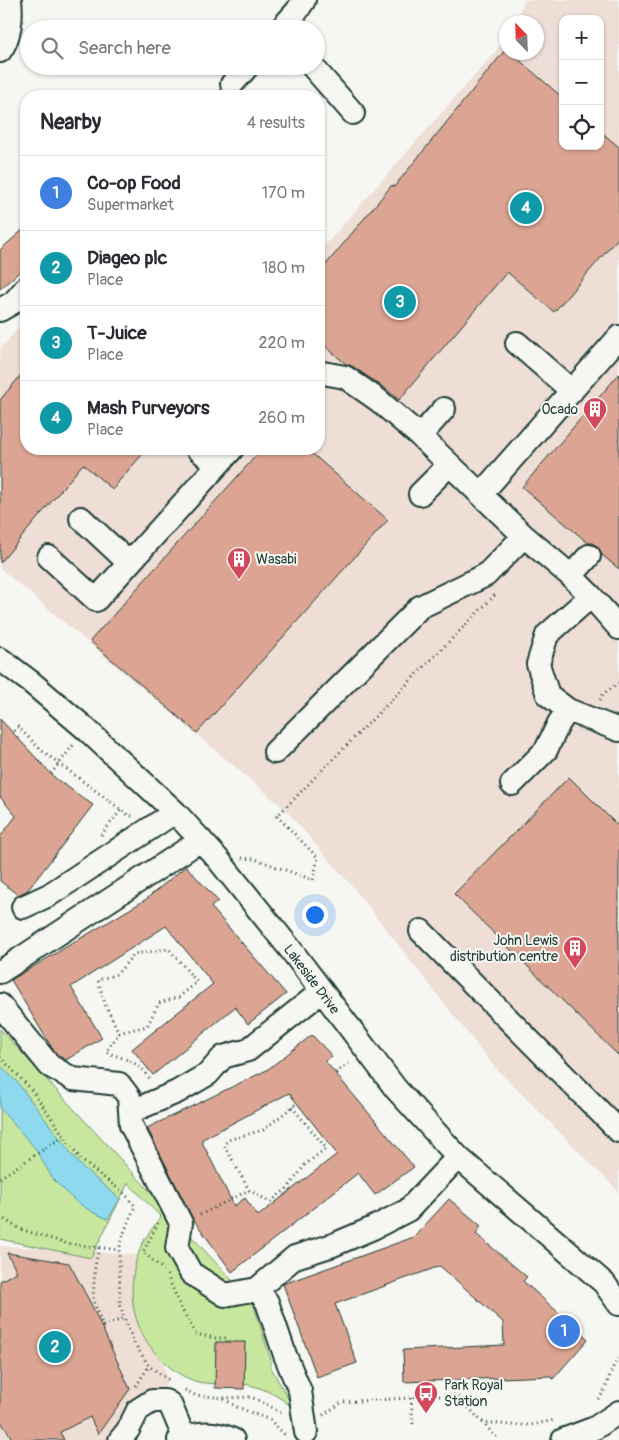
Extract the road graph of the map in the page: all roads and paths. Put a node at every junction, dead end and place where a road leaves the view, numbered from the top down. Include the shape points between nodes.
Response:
1 (10, 0) edge
2 (0, 51) edge
3 (240, 75) edge
4 (320, 75) edge
5 (232, 84) dead end
6 (353, 113) dead end
7 (20, 295) edge
8 (0, 310) edge
9 (619, 337) edge
10 (517, 343) dead end
11 (325, 369) edge
12 (572, 391) junction
13 (444, 409) dead end
14 (420, 436) junction
15 (205, 455) edge
16 (226, 455) edge
17 (217, 465) junction
18 (449, 465) junction
19 (420, 494) dead end
20 (481, 494) junction
21 (81, 518) dead end
22 (524, 536) junction
23 (589, 556) dead end
24 (49, 557) dead end
25 (129, 563) junction
26 (496, 566) junction
27 (571, 576) junction
28 (591, 596) junction
29 (619, 628) edge
30 (0, 660) edge
31 (619, 683) edge
32 (568, 710) junction
33 (591, 719) junction
34 (619, 730) edge
35 (14, 731) dead end
36 (275, 752) dead end
37 (59, 764) junction
38 (51, 774) dead end
39 (512, 784) dead end
40 (175, 812) junction
41 (136, 817) dead end
42 (201, 840) junction
43 (217, 858) junction
44 (23, 907) dead end
45 (421, 931) dead end
46 (0, 972) edge
47 (322, 992) junction
48 (0, 1005) edge
49 (119, 1033) junction
50 (0, 1057) edge
51 (162, 1098) junction
52 (130, 1112) junction
53 (619, 1132) edge
54 (63, 1136) junction
55 (458, 1157) junction
56 (0, 1178) edge
57 (249, 1190) junction
58 (0, 1217) edge
59 (180, 1223) junction
60 (99, 1248) junction
61 (119, 1250) junction
62 (256, 1289) junction
63 (619, 1304) edge
64 (120, 1306) dead end
65 (125, 1318) dead end
66 (619, 1359) edge
67 (222, 1398) dead end
68 (411, 1398) dead end
69 (594, 1403) dead end
70 (619, 1412) edge
71 (482, 1422) dead end
72 (413, 1424) dead end
73 (299, 1430) joint
74 (560, 1430) edge
75 (182, 1439) edge
76 (120, 1440) edge
77 (233, 1440) edge

1 - 2 street via 12,15 5,45
3 - 5 street
4 - 6 street
7 - 8 street
9 - 12 street
10 - 12 street
11 - 14 street via 344,377 378,400
12 - 20 street
13 - 14 street
14 - 18 street
15 - 17 street
16 - 17 street
17 - 25 street
18 - 19 street
18 - 20 street
20 - 22 street
21 - 25 street
22 - 26 street
22 - 27 street
23 - 27 street
24 - 25 street via 96,600
26 - 36 street via 486,575 420,607
26 - 43 path via 501,588 277,816 318,858 312,880 255,859
27 - 28 street
28 - 29 street
28 - 32 street via 547,636 538,664 548,695
30 - 40 street, Lakeside Drive via 86,729
31 - 33 path via 603,694
32 - 33 street
32 - 39 street via 546,750
33 - 34 street
35 - 37 path via 18,727
37 - 38 path
37 - 41 path via 128,815
40 - 42 street, Lakeside Drive
40 - 44 street via 49,895
42 - 43 street, Lakeside Drive
42 - 46 street
43 - 47 street, Lakeside Drive
45 - 53 street
47 - 51 street via 248,1050 223,1057 208,1074
47 - 55 street, Lakeside Drive via 396,1089
48 - 52 street via 50,1066 73,1079 119,1084 129,1097
49 - 49 path via 98,980 117,974 134,954 169,949 197,982 179,997 159,1003 147,1026
49 - 51 path via 106,1052 136,1063
50 - 54 path via 31,1089
51 - 52 street
52 - 59 street via 131,1125
54 - 56 path
54 - 61 path via 81,1160 125,1194 135,1206
55 - 62 street via 408,1210 334,1245 295,1257
55 - 63 street, Lakeside Drive via 604,1283
57 - 57 path via 224,1145 228,1140 262,1130 294,1106 326,1148 270,1202
57 - 59 path
58 - 60 path via 20,1229 65,1243
59 - 62 street via 177,1248 191,1272 225,1296
60 - 61 path
60 - 65 path via 93,1300 103,1326
61 - 64 path
62 - 73 street via 267,1302 300,1391
66 - 69 path via 601,1397
67 - 73 path via 237,1407
68 - 72 path
70 - 74 street via 595,1428
71 - 74 path
75 - 76 street via 170,1404 165,1400 152,1401 138,1410
75 - 77 street via 211,1433

